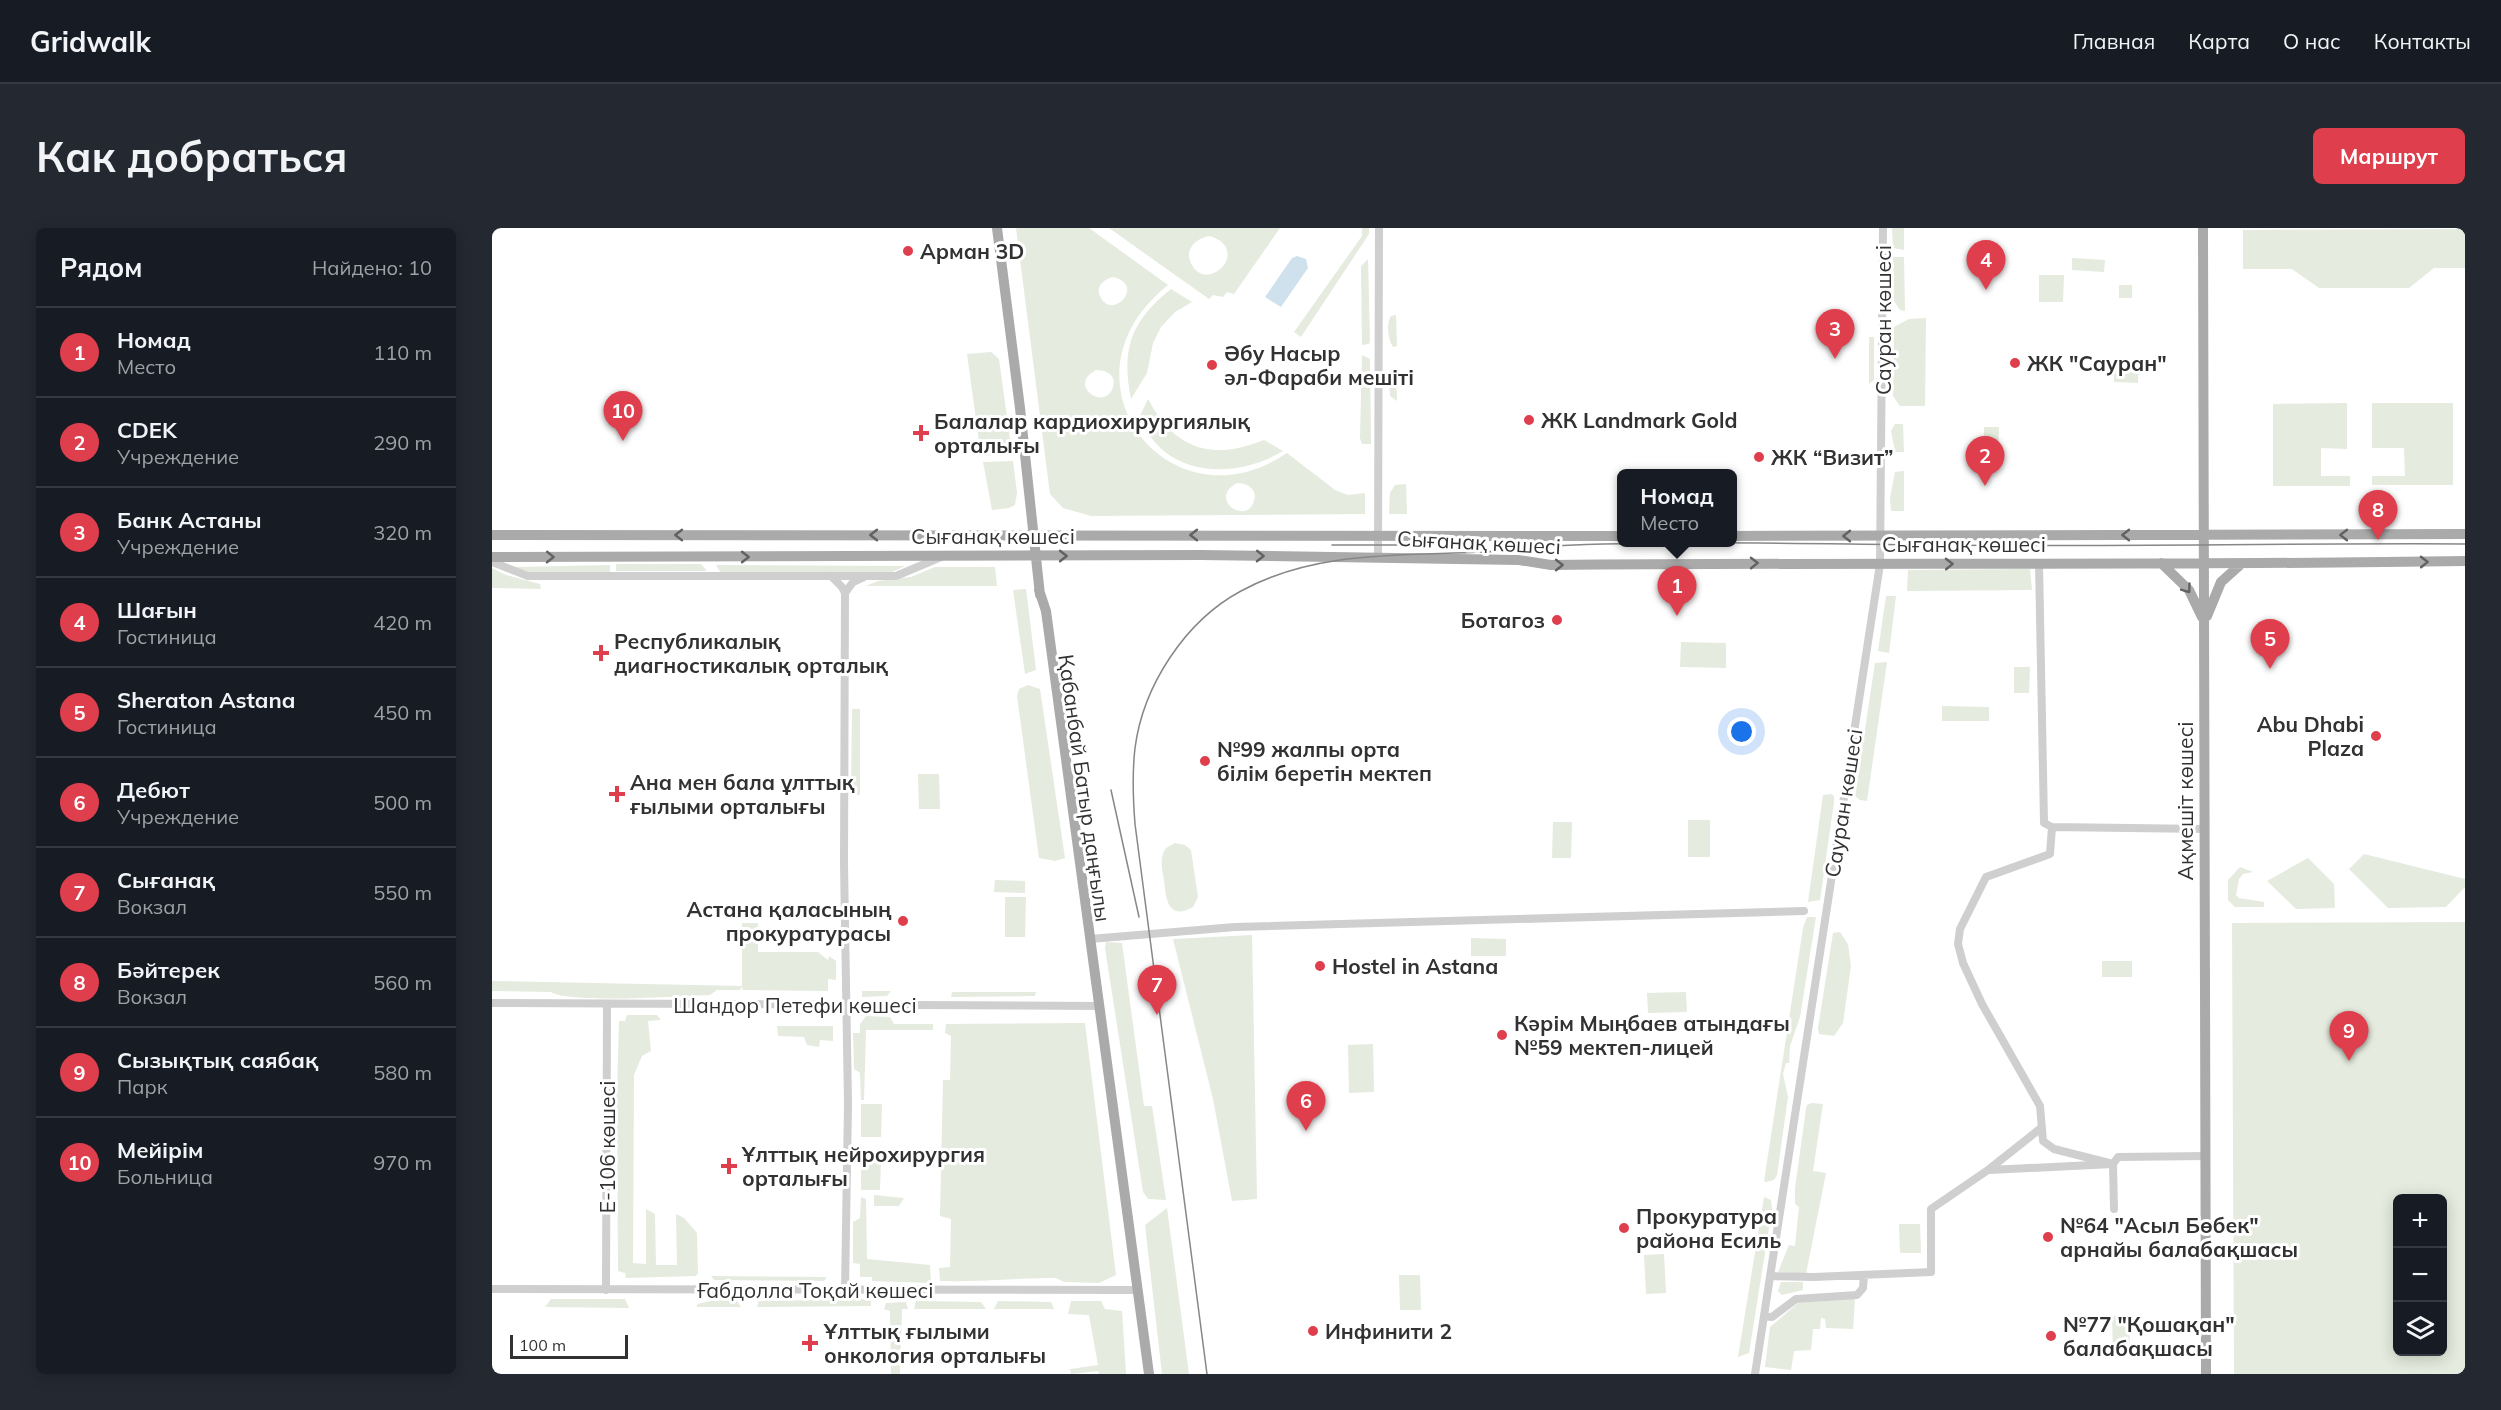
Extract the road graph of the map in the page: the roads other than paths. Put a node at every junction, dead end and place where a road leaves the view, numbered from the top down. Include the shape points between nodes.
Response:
1 (997, 228) edge
2 (1379, 228) edge
3 (1883, 228) edge
4 (2203, 228) edge
5 (2465, 534) edge
6 (492, 535) edge
7 (1033, 535) junction
8 (1378, 535) junction
9 (2204, 535) junction
10 (585, 536) junction
11 (642, 536) junction
12 (1617, 536) edge
13 (1737, 536) edge
14 (1882, 536) junction
15 (1035, 555) junction
16 (943, 556) junction
17 (492, 557) edge
18 (641, 557) junction
19 (1378, 557) junction
20 (583, 558) junction
21 (492, 562) edge
22 (2463, 562) edge
23 (2039, 563) junction
24 (1880, 564) junction
25 (2161, 564) junction
26 (2204, 564) junction
27 (2240, 564) junction
28 (831, 576) junction
29 (868, 576) junction
30 (1039, 590) junction
31 (845, 596) junction
32 (2204, 621) junction
33 (2052, 827) junction
34 (2205, 829) junction
35 (1804, 911) dead end
36 (1090, 939) junction
37 (1096, 990) junction
38 (492, 1003) edge
39 (607, 1005) junction
40 (845, 1006) junction
41 (1099, 1006) junction
42 (2041, 1128) junction
43 (2206, 1156) junction
44 (2113, 1164) junction
45 (1988, 1170) junction
46 (2114, 1209) dead end
47 (1864, 1275) junction
48 (1770, 1276) junction
49 (492, 1289) edge
50 (606, 1290) junction
51 (845, 1290) junction
52 (1138, 1290) junction
53 (1764, 1316) junction
54 (1149, 1374) edge
55 (1755, 1374) edge
56 (2206, 1374) edge

1 - 7 main road, Қабанбай Батыр даңғылы
2 - 8 street
3 - 14 street, Сауран көшесі
4 - 9 main road, Ақмешіт көшесі
5 -> 9 main road, Сығанақ көшесі
6 - 10 main road, Сығанақ көшесі
8 -> 7 main road, Сығанақ көшесі
7 -> 11 main road, Сығанақ көшесі
7 - 15 main road, Қабанбай Батыр даңғылы
8 - 12 main road, Сығанақ көшесі
8 - 19 street
9 -> 14 main road, Сығанақ көшесі
9 - 26 main road, Ақмешіт көшесі
10 - 11 main road, Сығанақ көшесі
10 - 20 main road via 591,546
11 - 18 main road via 634,544
14 -> 13 main road, Сығанақ көшесі
14 - 24 street, Сауран көшесі
15 - 16 main road, Сығанақ көшесі
15 -> 19 main road, Сығанақ көшесі
15 - 30 main road, Қабанбай Батыр даңғылы
18 -> 16 main road, Сығанақ көшесі
16 - 29 street via 896,576
17 -> 20 main road, Сығанақ көшесі
18 - 20 main road, Сығанақ көшесі
19 -> 24 main road, Сығанақ көшесі via 1519,560 1551,566
21 - 28 street via 528,576
27 -> 22 main road, Сығанақ көшесі
24 -> 23 main road, Сығанақ көшесі
23 - 25 main road, Сығанақ көшесі
23 - 33 street via 2043,820
24 - 48 street, Сауран көшесі
25 - 26 main road, Сығанақ көшесі
25 -> 32 main road via 2189,590
26 - 27 main road, Сығанақ көшесі
26 - 32 main road, Ақмешіт көшесі
27 - 32 main road via 2221,582
28 - 29 street
28 - 31 street
29 - 31 street via 853,582
30 - 36 main road, Қабанбай Батыр даңғылы via 1047,611
30 - 37 main road, Қабанбай Батыр даңғылы via 1075,866
31 - 40 street
32 - 34 main road, Ақмешіт көшесі
33 - 34 street
33 - 42 street via 2050,854 1986,877 1960,929 1958,944 1982,1004 2040,1106
34 - 43 main road, Ақмешіт көшесі
35 - 36 street via 1234,927
36 - 37 main road, Қабанбай Батыр даңғылы
37 - 41 main road, Қабанбай Батыр даңғылы
38 - 39 street, Шандор Петефи көшесі
39 - 40 street, Шандор Петефи көшесі
39 - 50 street, Е-106 көшесі
40 - 41 street, Шандор Петефи көшесі
40 - 51 street
41 - 52 main road, Қабанбай Батыр даңғылы
42 - 44 street via 2043,1141 2054,1149
42 - 45 street
43 - 44 street via 2118,1157
43 - 56 main road, Ақмешіт көшесі
44 - 45 street
44 - 46 street
45 - 47 street via 1931,1209 1932,1272
47 - 48 street
47 - 53 street via 1863,1288 1857,1295 1796,1299 1772,1317
48 - 53 street, Сауран көшесі
49 - 50 street, Ғабдолла Тоқай көшесі
50 - 51 street, Ғабдолла Тоқай көшесі
51 - 52 street, Ғабдолла Тоқай көшесі
52 - 54 main road, Қабанбай Батыр даңғылы
53 - 55 street, Сауран көшесі

